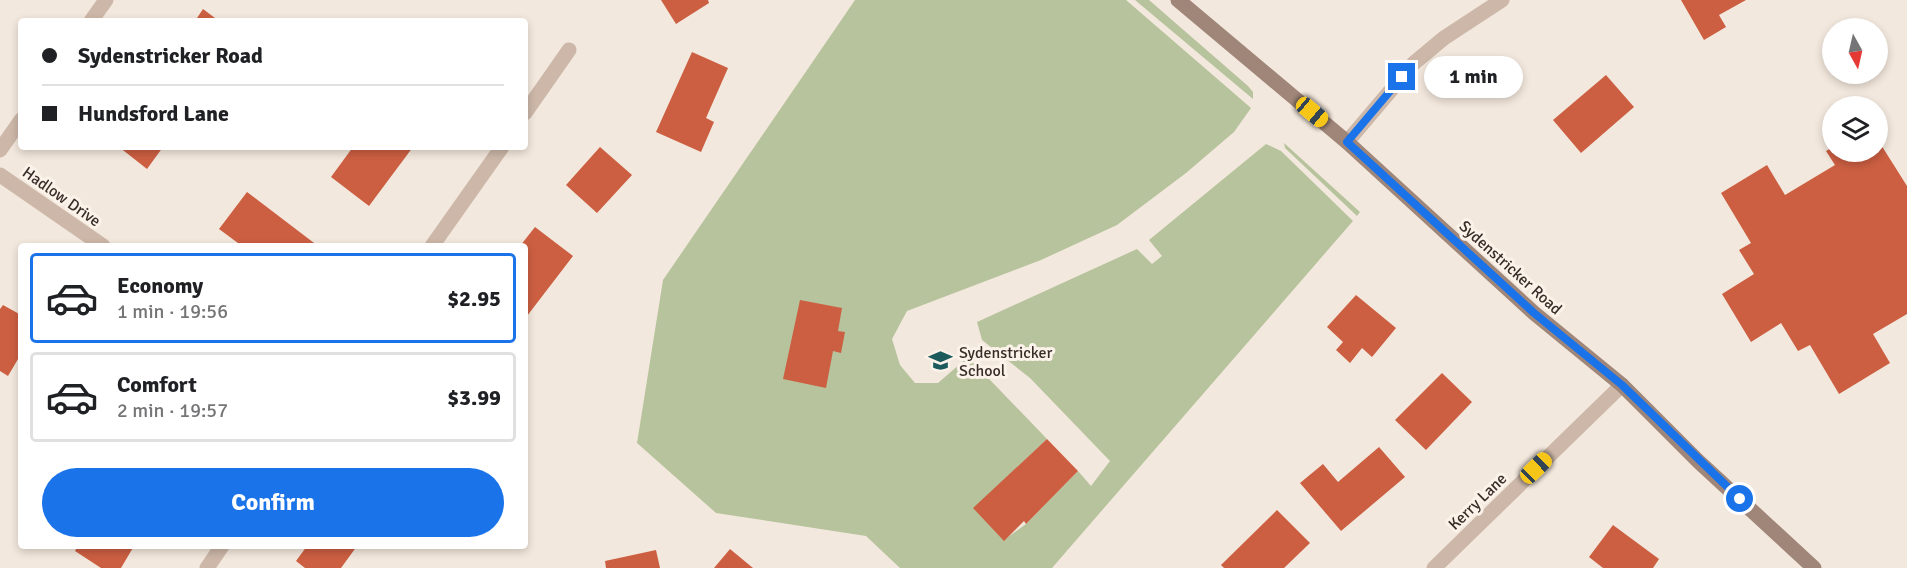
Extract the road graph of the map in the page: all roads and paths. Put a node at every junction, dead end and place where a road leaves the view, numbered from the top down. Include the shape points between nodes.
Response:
1 (106, 0) edge
2 (1178, 0) edge
3 (1502, 0) edge
4 (93, 18) edge
5 (569, 50) dead end
6 (528, 109) edge
7 (18, 124) edge
8 (1347, 142) junction
9 (0, 150) edge
10 (500, 150) edge
11 (0, 175) edge
12 (99, 243) edge
13 (434, 243) edge
14 (1622, 385) junction
15 (220, 549) edge
16 (207, 568) edge
17 (1434, 568) edge
18 (1814, 568) edge

1 - 4 street
2 - 8 main road, Sydenstricker Road
3 - 8 street via 1414,63
5 - 6 street
7 - 9 street
8 - 14 main road, Sydenstricker Road via 1534,313
10 - 13 street
11 - 12 street, Hadlow Drive
14 - 17 street, Kerry Lane
14 - 18 main road, Sydenstricker Road
15 - 16 street

